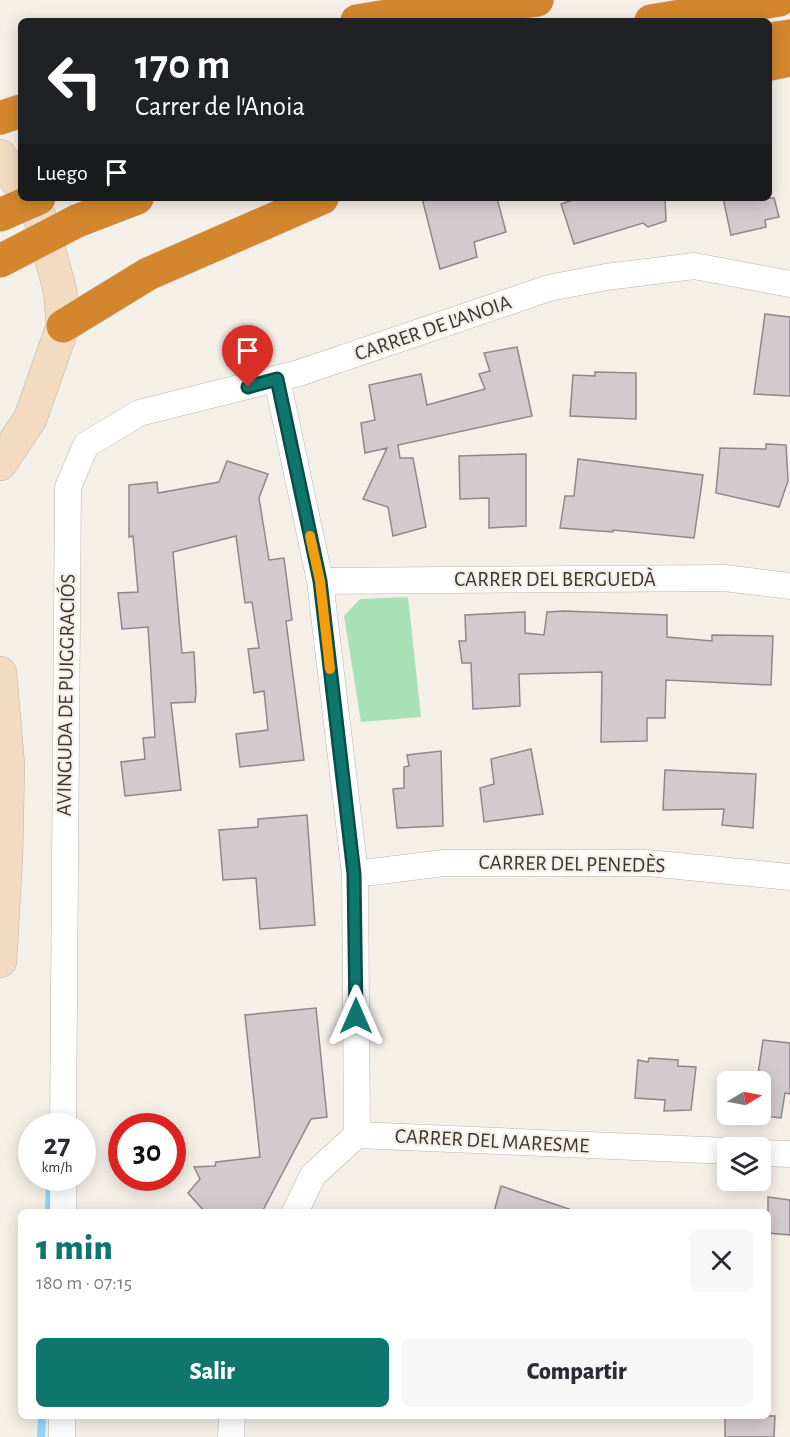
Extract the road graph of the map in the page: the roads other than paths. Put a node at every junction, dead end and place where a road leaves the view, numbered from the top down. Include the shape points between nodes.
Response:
1 (537, 0) edge
2 (779, 0) edge
3 (375, 18) edge
4 (669, 18) edge
5 (790, 36) edge
6 (772, 39) edge
7 (790, 60) edge
8 (772, 64) edge
9 (18, 112) edge
10 (0, 118) edge
11 (0, 156) edge
12 (18, 183) edge
13 (30, 201) edge
14 (32, 201) edge
15 (128, 201) edge
16 (315, 201) edge
17 (0, 215) edge
18 (0, 262) edge
19 (790, 284) edge
20 (63, 326) junction
21 (277, 379) junction
22 (86, 444) joint
23 (0, 464) edge
24 (320, 581) junction
25 (790, 586) edge
26 (0, 672) edge
27 (354, 874) junction
28 (790, 877) edge
29 (0, 961) edge
30 (63, 1113) edge
31 (357, 1135) junction
32 (717, 1151) edge
33 (771, 1153) edge
34 (790, 1154) edge
35 (63, 1191) edge
36 (63, 1209) edge
37 (296, 1209) edge
38 (62, 1419) edge
39 (231, 1419) edge
40 (62, 1437) edge
41 (231, 1437) edge

1 - 3 highway
2 - 4 highway
5 - 6 highway
7 - 8 highway
9 - 10 highway
11 - 12 main road
13 - 20 main road via 40,218 60,290
14 - 17 highway, bridge
15 - 18 highway, bridge via 77,221
16 - 20 highway via 148,274
19 - 21 street, CARRER DE L'ANOIA via 694,266 606,277 549,288
20 - 23 main road via 30,419
21 - 22 street, CARRER DE L'ANOIA via 138,414
21 - 24 street
22 - 30 street, AVINGUDA DE PUIGGRACIÓS via 68,487
24 - 25 street, CARRER DEL BERGUEDÀ via 725,578
24 - 27 street
26 - 29 main road via 8,766
27 - 28 street, CARRER DEL PENEDÈS via 444,863 648,863
27 - 31 street
31 - 32 street, CARRER DEL MARESME
31 - 37 street via 313,1174
33 - 34 street
35 - 36 street
38 - 40 street
39 - 41 street

